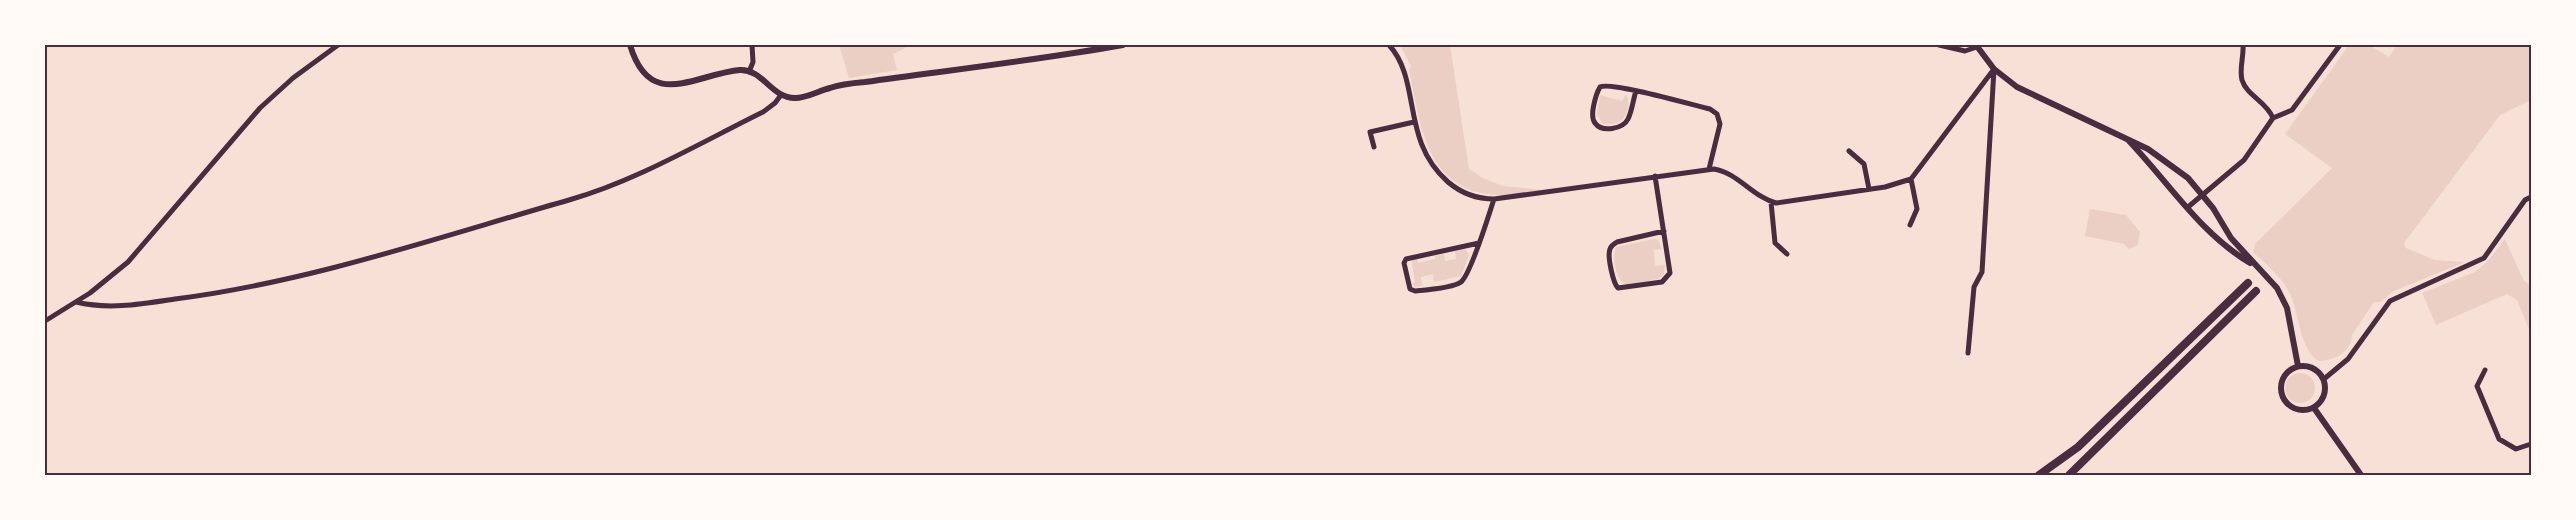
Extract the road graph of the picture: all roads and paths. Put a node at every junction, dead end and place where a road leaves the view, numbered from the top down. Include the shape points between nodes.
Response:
1 (338, 45) edge
2 (630, 45) edge
3 (752, 45) edge
4 (1123, 45) edge
5 (1389, 45) edge
6 (1939, 45) edge
7 (2243, 45) edge
8 (2340, 45) edge
9 (1977, 46) edge
10 (1103, 47) edge
11 (1994, 69) junction
12 (749, 72) junction
13 (1635, 91) junction
14 (781, 95) junction
15 (2273, 118) junction
16 (1414, 122) junction
17 (2128, 141) junction
18 (1374, 147) dead end
19 (1850, 151) dead end
20 (1709, 169) junction
21 (1655, 176) junction
22 (1911, 179) junction
23 (1869, 189) junction
24 (2203, 194) junction
25 (2531, 197) edge
26 (1494, 199) junction
27 (1771, 202) junction
28 (2187, 207) junction
29 (1910, 225) dead end
30 (1664, 231) junction
31 (1479, 243) junction
32 (1787, 254) dead end
33 (2258, 267) junction
34 (2248, 284) dead end
35 (2256, 291) dead end
36 (76, 302) junction
37 (45, 321) edge
38 (1968, 353) dead end
39 (2298, 366) junction
40 (2485, 370) dead end
41 (2324, 379) junction
42 (2314, 408) junction
43 (2531, 444) edge
44 (2039, 475) edge
45 (2069, 475) edge
46 (2361, 475) edge

1 - 36 street via 260,108 128,262
2 - 12 street via 641,69 650,78 668,85 684,85 739,70
3 - 12 street
4 - 10 street
5 - 16 street via 1402,66
6 - 9 street via 1965,51
7 - 15 street via 2244,84 2269,108
8 - 15 street via 2292,110
9 - 11 street
10 - 14 street via 844,84 801,97
11 - 17 street via 2017,87
11 - 22 street
11 - 38 street via 1982,272 1974,287
12 - 14 street
13 - 13 street via 1605,84 1600,87 1595,124 1610,128 1623,125
13 - 20 street via 1718,114 1720,124
14 - 36 street via 763,112 632,177 577,198 247,289 101,307
15 - 24 street via 2244,160
16 - 18 street via 1370,132
16 - 26 street via 1424,153 1442,177 1464,192
17 - 24 street via 2171,164
17 - 28 street
19 - 23 street via 1864,164
20 - 21 street
20 - 27 street via 1727,173
21 - 26 street
21 - 30 street
22 - 23 street
22 - 29 street via 1917,209
23 - 27 street
24 - 28 street
24 - 33 street via 2231,238
25 - 41 street via 2484,258 2390,302 2348,358
26 - 31 street
27 - 32 street via 1775,243
28 - 33 street via 2221,244
30 - 30 street via 1670,273 1667,278 1618,288 1611,246
31 - 31 street via 1461,282 1410,289 1406,259
33 - 39 street via 2277,288 2287,308
34 - 44 highway via 2078,447
35 - 45 highway
36 - 37 street
39 - 41 street via 2313,368
39 - 42 street via 2285,375 2282,396 2292,408
40 - 43 street via 2477,386 2499,439 2516,449
41 - 42 street via 2323,398
42 - 46 street

